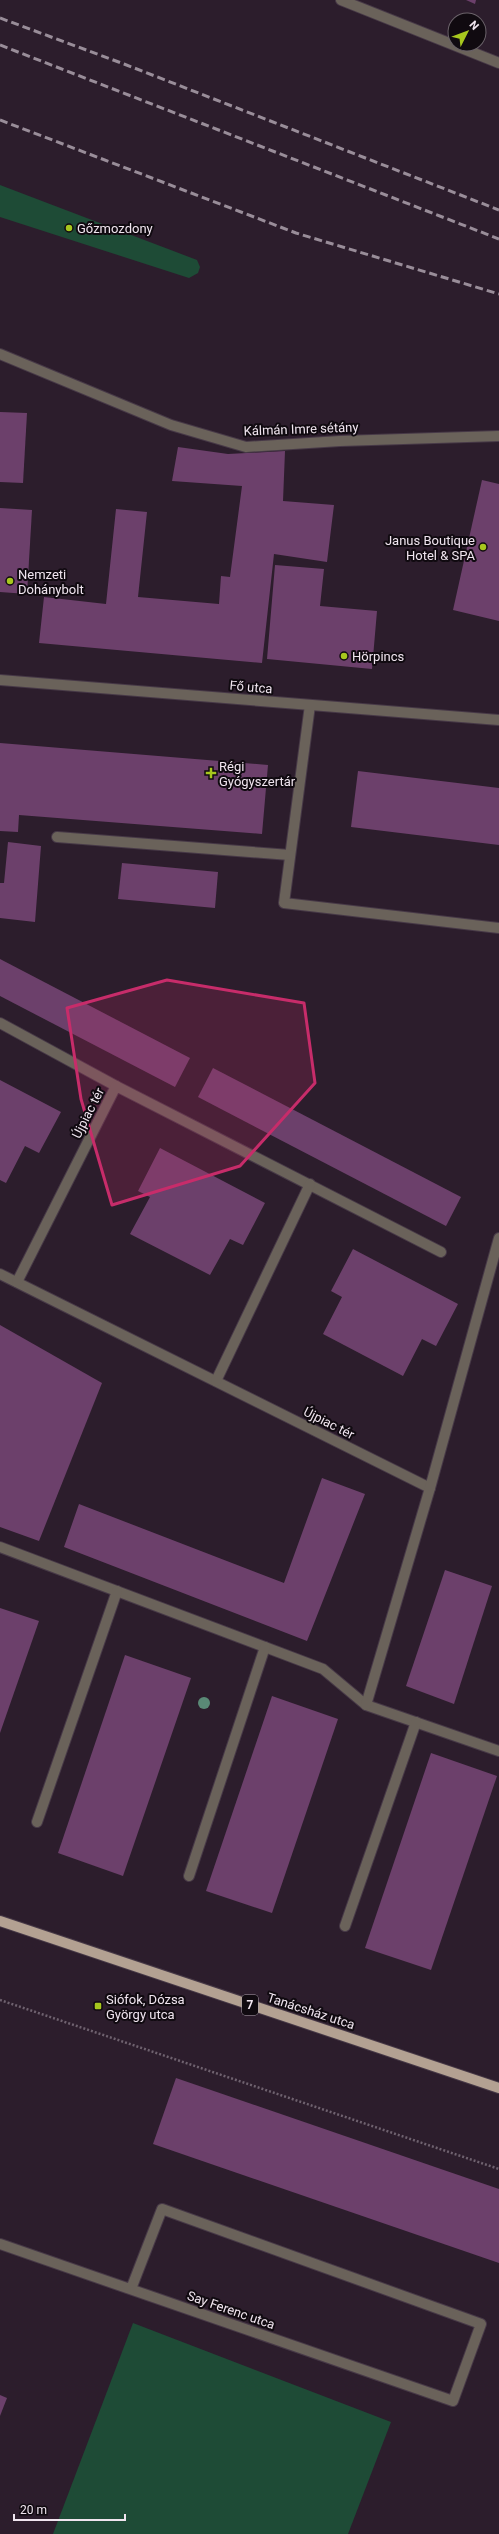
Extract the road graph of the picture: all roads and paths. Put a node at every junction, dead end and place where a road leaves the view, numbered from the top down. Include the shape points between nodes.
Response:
1 (341, 0) edge
2 (499, 63) edge
3 (0, 354) edge
4 (499, 436) edge
5 (0, 680) edge
6 (310, 705) junction
7 (499, 720) edge
8 (57, 837) dead end
9 (290, 855) junction
10 (499, 928) edge
11 (0, 1023) edge
12 (116, 1086) junction
13 (310, 1184) junction
14 (499, 1238) edge
15 (442, 1252) dead end
16 (0, 1274) edge
17 (17, 1282) junction
18 (216, 1381) junction
19 (430, 1488) junction
20 (0, 1547) edge
21 (117, 1591) junction
22 (265, 1647) junction
23 (366, 1705) junction
24 (416, 1722) junction
25 (499, 1751) edge
26 (37, 1822) dead end
27 (189, 1876) dead end
28 (0, 1921) edge
29 (345, 1926) dead end
30 (0, 2000) edge
31 (499, 2088) edge
32 (499, 2169) edge
33 (0, 2244) edge
34 (131, 2289) junction

1 - 2 street
3 - 4 street, Kálmán Imre sétány via 171,424 246,447
5 - 6 street, Fő utca
6 - 7 street, Fő utca
6 - 9 street
8 - 9 street
9 - 10 street via 284,903
11 - 12 street
12 - 13 street, Újpiac tér
12 - 17 street, Újpiac tér
13 - 15 street, Újpiac tér
13 - 18 street
14 - 19 street
16 - 17 street, Újpiac tér
17 - 18 street, Újpiac tér
18 - 19 street, Újpiac tér
19 - 23 street
20 - 21 street
21 - 22 street
21 - 26 street
22 - 23 street via 323,1669
22 - 27 street
23 - 24 street
24 - 25 street
24 - 29 street
28 - 31 main road, Tanácsház utca / 7
30 - 32 path
33 - 34 street, Say Ferenc utca
34 - 34 street, Say Ferenc utca via 453,2400 481,2324 162,2209

